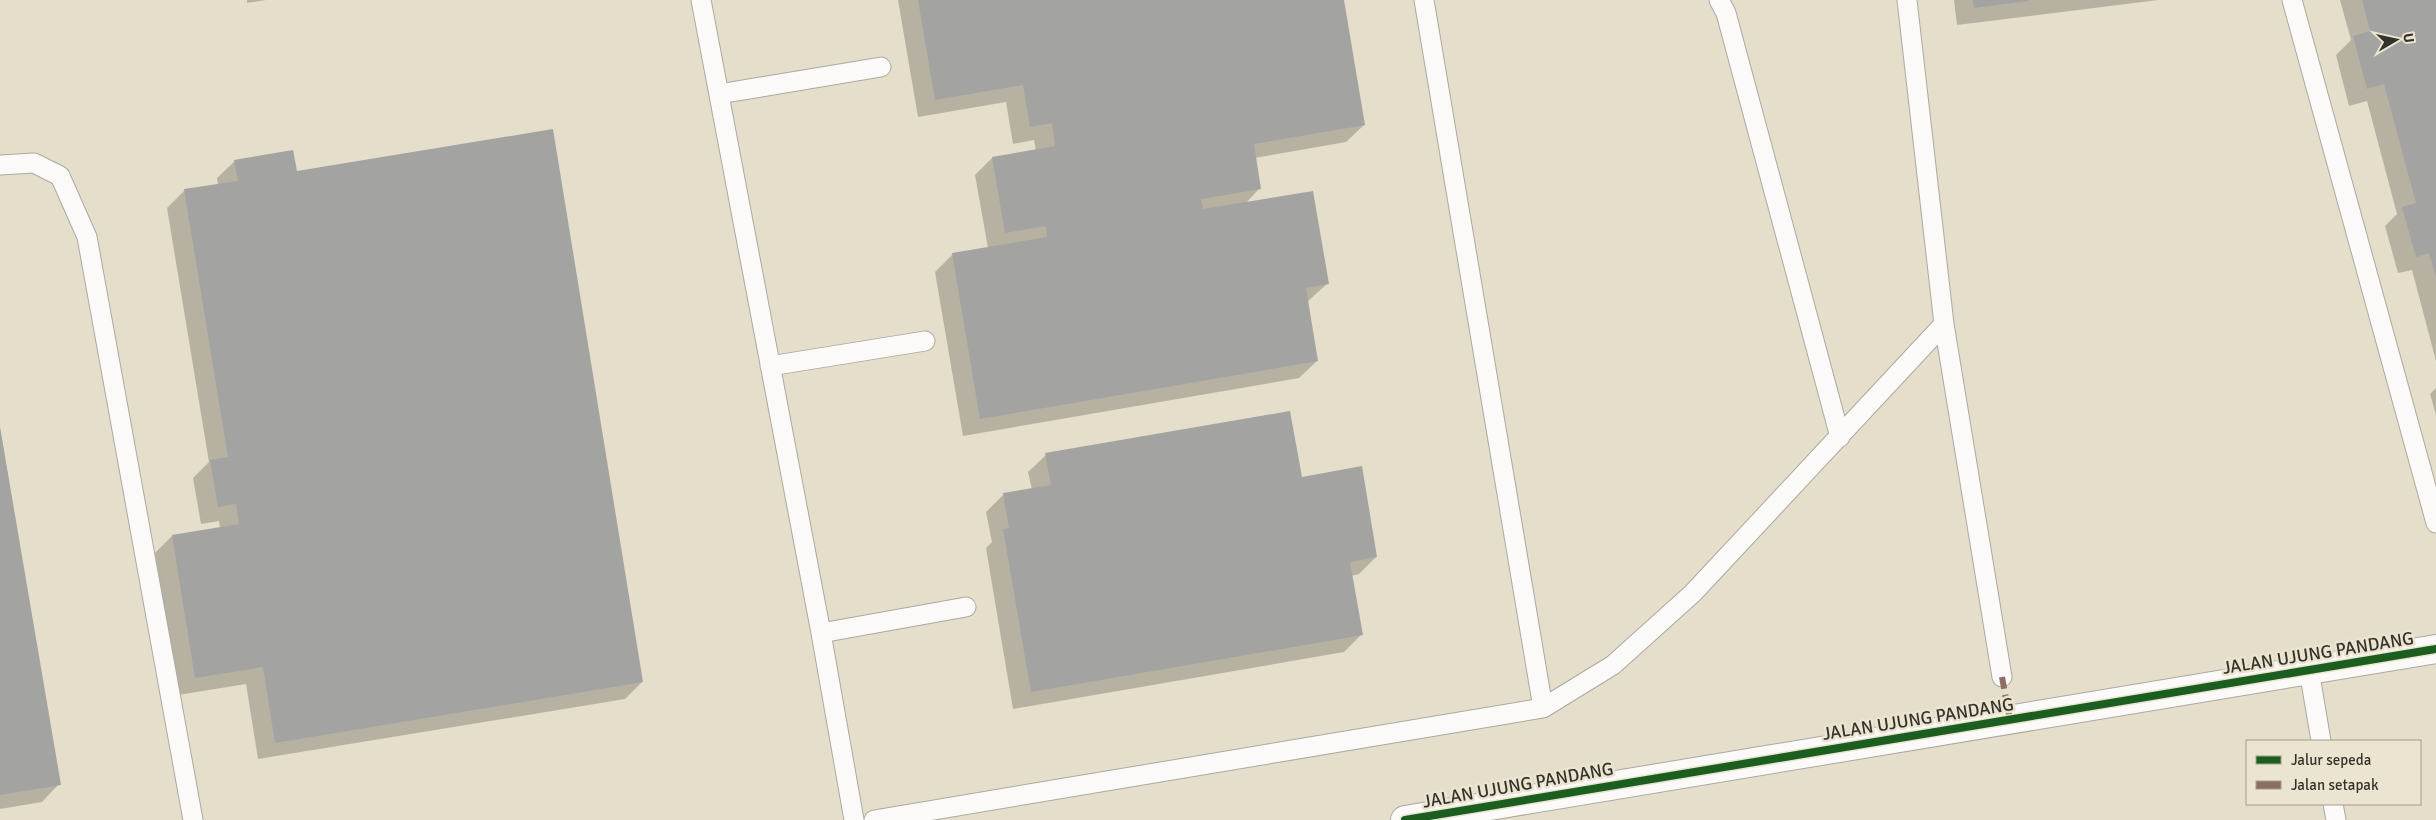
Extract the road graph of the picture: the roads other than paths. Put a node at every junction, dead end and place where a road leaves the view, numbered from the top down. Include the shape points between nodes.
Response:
1 (701, 0) edge
2 (1424, 0) edge
3 (1719, 0) edge
4 (1907, 0) edge
5 (2292, 0) edge
6 (881, 67) dead end
7 (718, 94) junction
8 (0, 165) edge
9 (1944, 324) junction
10 (924, 340) dead end
11 (770, 366) junction
12 (1840, 437) junction
13 (2436, 523) edge
14 (966, 608) dead end
15 (821, 633) junction
16 (2436, 648) edge
17 (2309, 670) junction
18 (2002, 677) dead end
19 (1543, 708) junction
20 (2322, 740) edge
21 (2333, 805) edge
22 (1484, 813) edge
23 (193, 820) edge
24 (854, 820) edge
25 (874, 820) edge
26 (1405, 820) edge
27 (2336, 820) edge

1 - 7 lane
2 - 19 lane
3 - 12 lane via 1726,14
4 - 9 lane
5 - 13 lane
6 - 7 lane
7 - 11 lane
8 - 23 lane via 34,163 60,176 87,237
9 - 12 lane
9 - 18 lane
10 - 11 lane
11 - 15 lane
12 - 19 lane via 1686,599 1613,665
14 - 15 lane
15 - 24 lane
16 - 17 street, JALAN UJUNG PANDANG
17 - 20 lane
17 - 22 street, JALAN UJUNG PANDANG
19 - 25 lane
21 - 27 lane
22 - 26 street, JALAN UJUNG PANDANG

